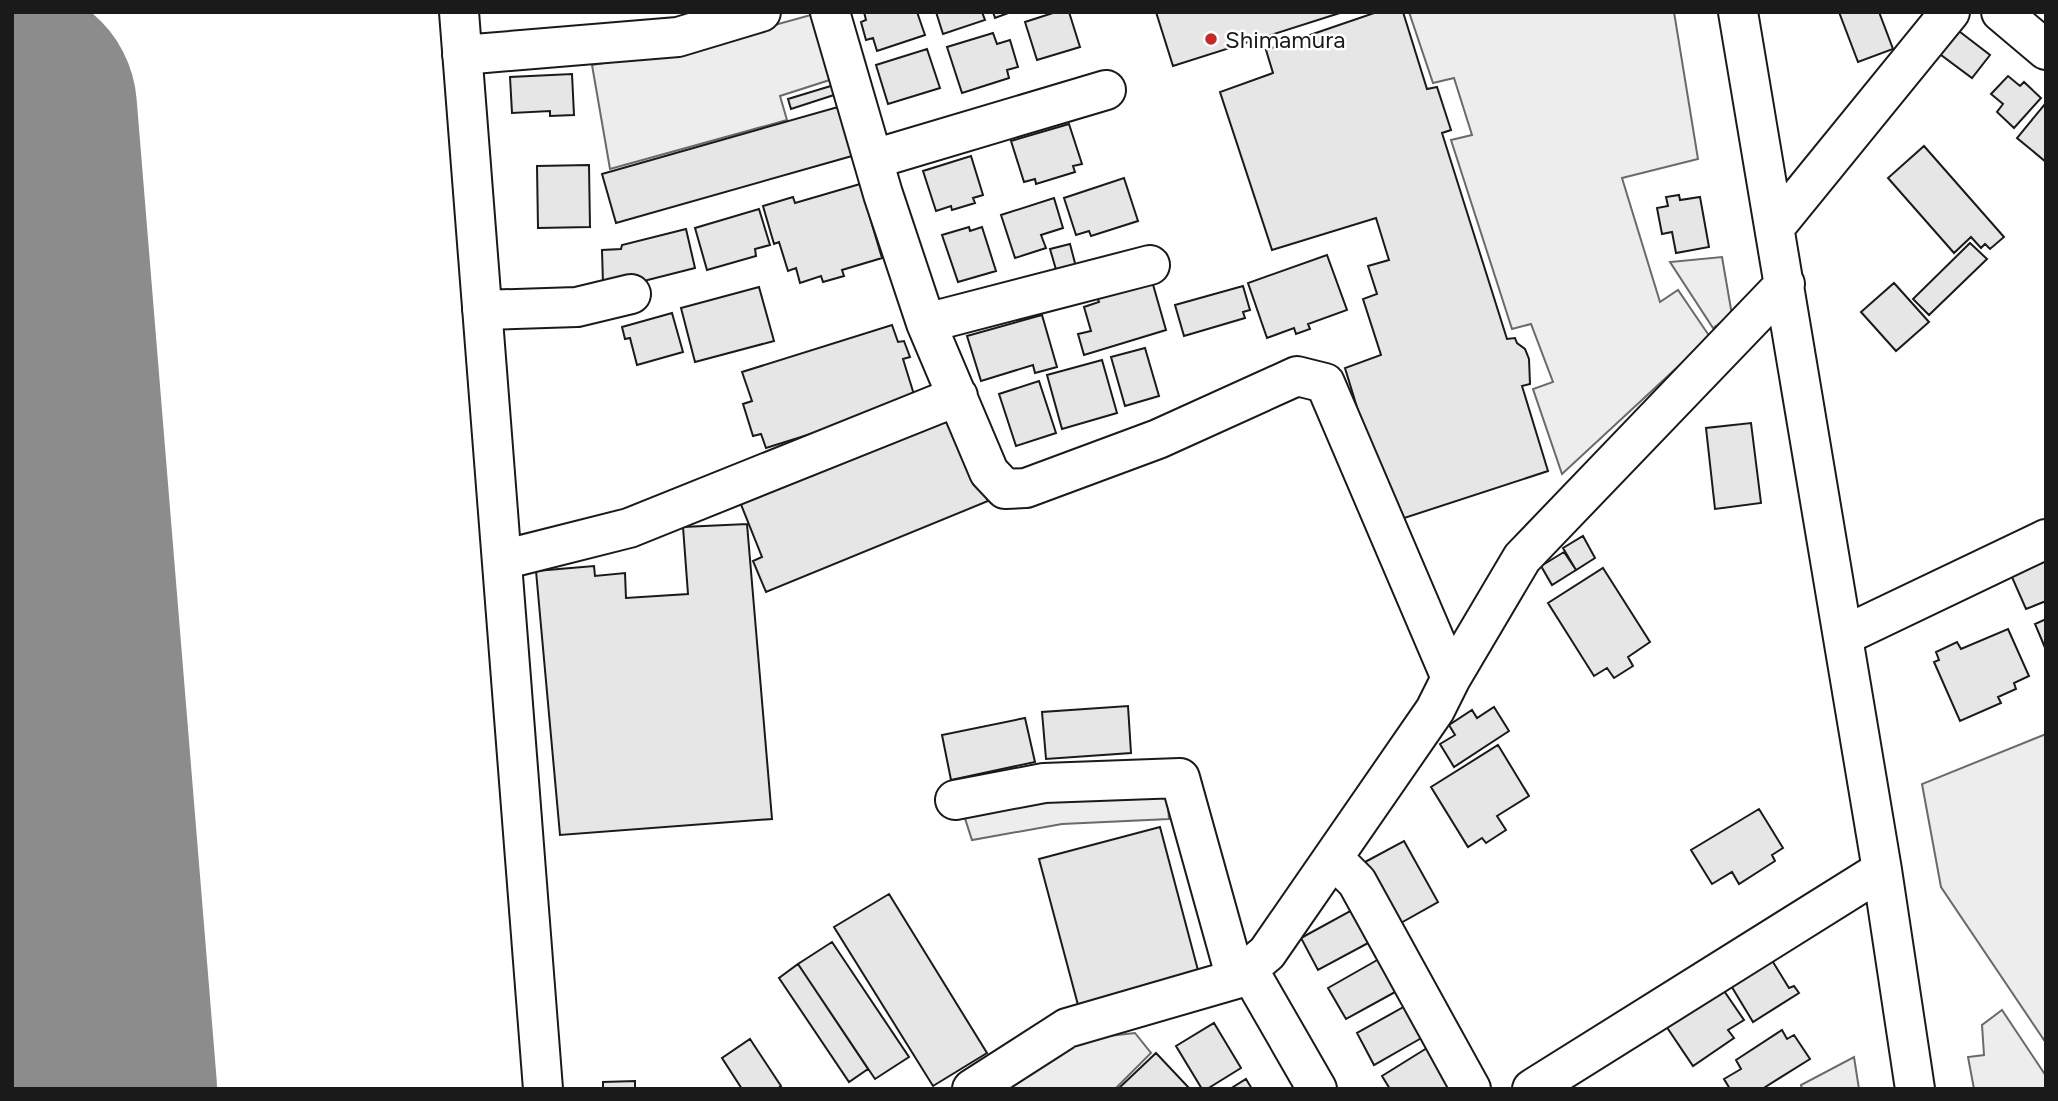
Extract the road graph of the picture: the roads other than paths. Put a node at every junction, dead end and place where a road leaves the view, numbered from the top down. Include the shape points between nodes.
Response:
1 (459, 12) edge
2 (761, 12) edge
3 (830, 12) edge
4 (1738, 12) edge
5 (1950, 12) edge
6 (2001, 12) edge
7 (2046, 50) edge
8 (462, 55) junction
9 (1106, 89) dead end
10 (874, 159) junction
11 (1775, 227) junction
12 (1150, 265) dead end
13 (1785, 284) junction
14 (631, 294) dead end
15 (482, 310) junction
16 (926, 323) junction
17 (958, 396) junction
18 (2046, 539) edge
19 (502, 560) junction
20 (1843, 636) junction
21 (1451, 678) junction
22 (955, 800) dead end
23 (1333, 858) junction
24 (1882, 870) junction
25 (1242, 974) junction
26 (543, 1089) edge
27 (972, 1089) edge
28 (1317, 1089) edge
29 (1471, 1089) edge
30 (1532, 1089) edge
31 (1915, 1089) edge

1 - 8 street
2 - 8 street via 678,37
3 - 10 street
4 - 11 street
5 - 11 street
6 - 7 street
8 - 15 street
9 - 10 street
10 - 16 street
11 - 13 street
12 - 16 street
13 - 20 street
13 - 21 street via 1522,558
14 - 15 street via 577,307
15 - 19 street
16 - 17 street
17 - 19 street via 629,528
17 - 21 street via 989,472 1005,489 1026,488 1158,439 1297,376 1325,383
18 - 20 street
19 - 26 street
20 - 24 street
21 - 23 street via 1435,710
22 - 25 street via 1044,783 1180,778
23 - 25 street via 1267,953
23 - 29 street via 1357,882
24 - 30 street
24 - 31 street
25 - 27 street via 1067,1028
25 - 28 street

